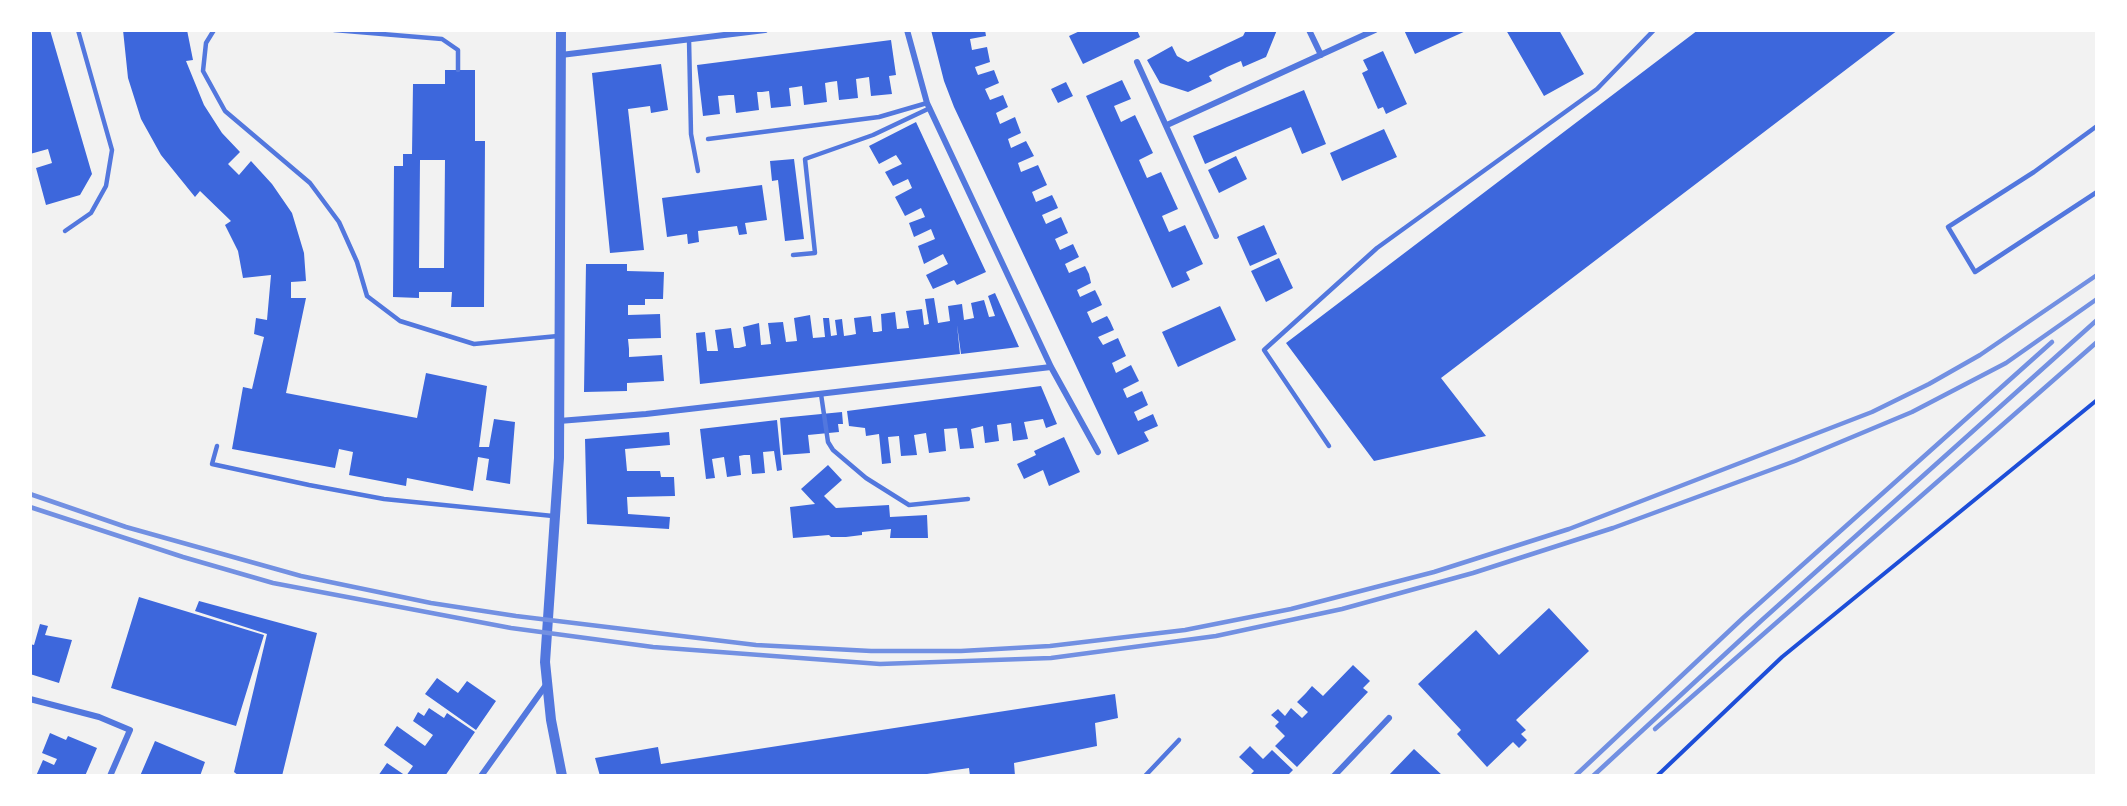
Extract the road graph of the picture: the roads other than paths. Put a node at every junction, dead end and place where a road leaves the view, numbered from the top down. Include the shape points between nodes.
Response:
1 (78, 30) edge
2 (214, 30) edge
3 (334, 30) edge
4 (561, 30) edge
5 (765, 30) edge
6 (907, 30) edge
7 (1309, 30) edge
8 (1375, 30) edge
9 (1654, 30) edge
10 (689, 39) junction
11 (561, 55) junction
12 (1321, 55) junction
13 (1137, 62) dead end
14 (458, 70) dead end
15 (928, 105) junction
16 (1167, 125) junction
17 (2097, 126) edge
18 (708, 139) dead end
19 (698, 171) dead end
20 (2097, 192) edge
21 (65, 231) dead end
22 (1216, 236) dead end
23 (793, 255) dead end
24 (560, 336) junction
25 (1051, 367) junction
26 (821, 394) junction
27 (560, 422) junction
28 (217, 446) dead end
29 (1329, 446) dead end
30 (1098, 452) dead end
31 (968, 499) dead end
32 (556, 516) junction
33 (546, 685) junction
34 (30, 699) edge
35 (1389, 718) dead end
36 (1179, 740) dead end
37 (110, 776) edge
38 (481, 776) edge
39 (562, 776) edge
40 (1145, 776) edge
41 (1334, 776) edge

1 - 21 lane via 112,150 106,186 91,213
2 - 24 lane via 206,43 203,71 225,111 310,183 339,222 367,296 400,321 474,344
3 - 14 lane via 442,39 458,50
4 - 11 street
5 - 10 street
6 - 15 street
7 - 12 street
8 - 12 street
9 - 29 lane via 1597,89 1377,248 1264,350
10 - 11 street
10 - 19 lane via 691,134
11 - 24 street
12 - 16 street
13 - 16 street
15 - 18 lane via 879,117
15 - 23 lane via 873,135 805,159 815,253
15 - 25 street
16 - 22 street
17 - 20 lane via 2034,172 1948,226 1975,272
24 - 27 street
25 - 26 street
25 - 30 street
26 - 27 street
26 - 31 lane via 828,442 866,478 909,505
27 - 32 street
28 - 32 lane via 212,464 309,485 384,499
32 - 33 street
33 - 38 street
33 - 39 street
34 - 37 street via 99,717 130,730
35 - 41 street
36 - 40 lane

